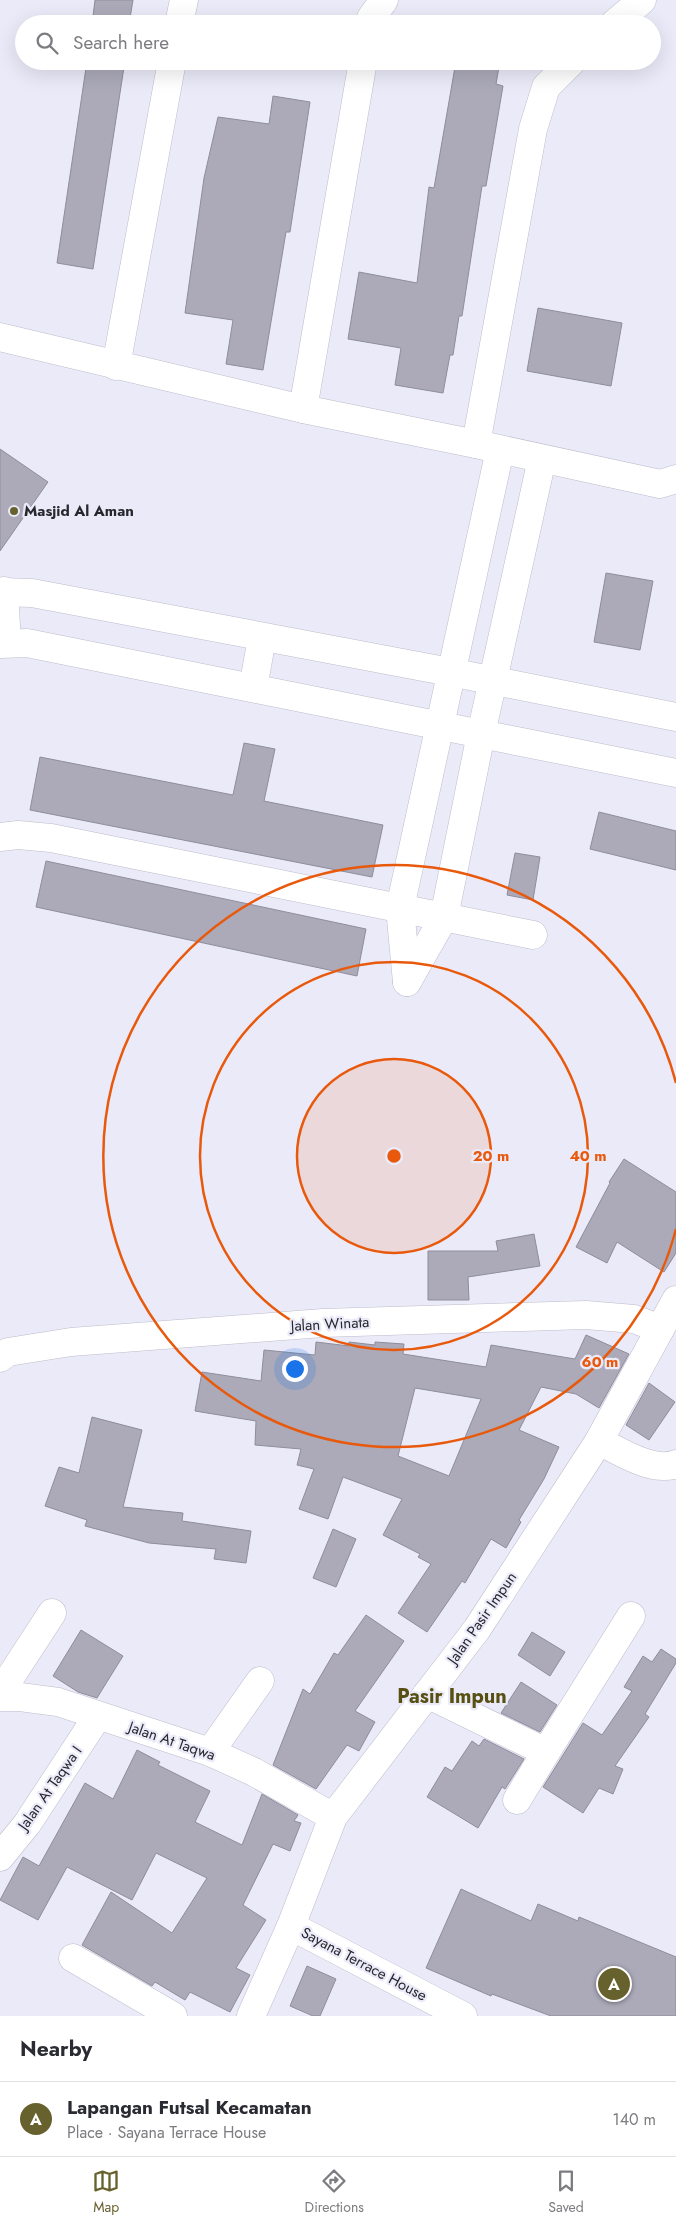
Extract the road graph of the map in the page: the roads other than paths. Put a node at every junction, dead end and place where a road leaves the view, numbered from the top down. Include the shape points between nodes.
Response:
1 (184, 0) edge
2 (384, 0) edge
3 (642, 0) edge
4 (181, 15) edge
5 (373, 15) edge
6 (624, 15) edge
7 (170, 70) edge
8 (361, 70) edge
9 (563, 70) edge
10 (0, 338) edge
11 (116, 366) junction
12 (303, 409) junction
13 (488, 447) junction
14 (542, 459) junction
15 (676, 479) edge
16 (2, 591) edge
17 (262, 638) junction
18 (4, 643) edge
19 (450, 672) junction
20 (493, 680) junction
21 (252, 688) junction
22 (676, 717) edge
23 (439, 726) junction
24 (481, 734) junction
25 (676, 773) edge
26 (0, 837) edge
27 (400, 908) junction
28 (444, 917) junction
29 (533, 935) dead end
30 (676, 1300) edge
31 (660, 1329) junction
32 (0, 1358) edge
33 (599, 1441) junction
34 (676, 1464) edge
35 (52, 1613) dead end
36 (631, 1616) dead end
37 (260, 1681) dead end
38 (427, 1694) junction
39 (0, 1695) edge
40 (98, 1717) junction
41 (210, 1752) junction
42 (546, 1752) junction
43 (517, 1800) dead end
44 (333, 1816) junction
45 (0, 1857) edge
46 (291, 1926) junction
47 (73, 1958) dead end
48 (173, 2016) edge
49 (251, 2016) edge
50 (463, 2016) edge

1 - 4 street
2 - 5 street
3 - 6 street
7 - 11 street
8 - 12 street
9 - 13 street via 546,88 533,129
10 - 11 street
11 - 12 street
12 - 13 street
13 - 14 street
13 - 19 street
14 - 15 street via 660,484
14 - 20 street
16 - 17 street via 32,593
16 - 18 street
17 - 19 street
17 - 21 street
18 - 21 street via 27,643
19 - 20 street
19 - 23 street
20 - 22 street
20 - 24 street
21 - 23 street
23 - 24 street
23 - 27 street
24 - 25 street
24 - 28 street
26 - 27 street via 51,838
27 - 28 street
27 - 28 street via 407,982
28 - 29 street
30 - 31 street, Jalan Pasir Impun
31 - 32 street, Jalan Winata via 634,1319 586,1315 323,1323 70,1342 8,1352
31 - 33 street, Jalan Pasir Impun
33 - 34 street via 637,1460 657,1465
33 - 38 street, Jalan Pasir Impun via 477,1629
35 - 39 street
36 - 42 street
37 - 41 street
38 - 42 street
38 - 44 street, Jalan Pasir Impun
39 - 40 street, Jalan At Taqwa via 58,1702
40 - 41 street, Jalan At Taqwa
40 - 45 street, Jalan At Taqwa I via 27,1824
41 - 44 street, Jalan At Taqwa via 254,1772
42 - 43 street
44 - 46 street, Jalan Pasir Impun
46 - 49 street, Jalan Pasir Impun
46 - 50 street, Sayana Terrace House
47 - 48 street

